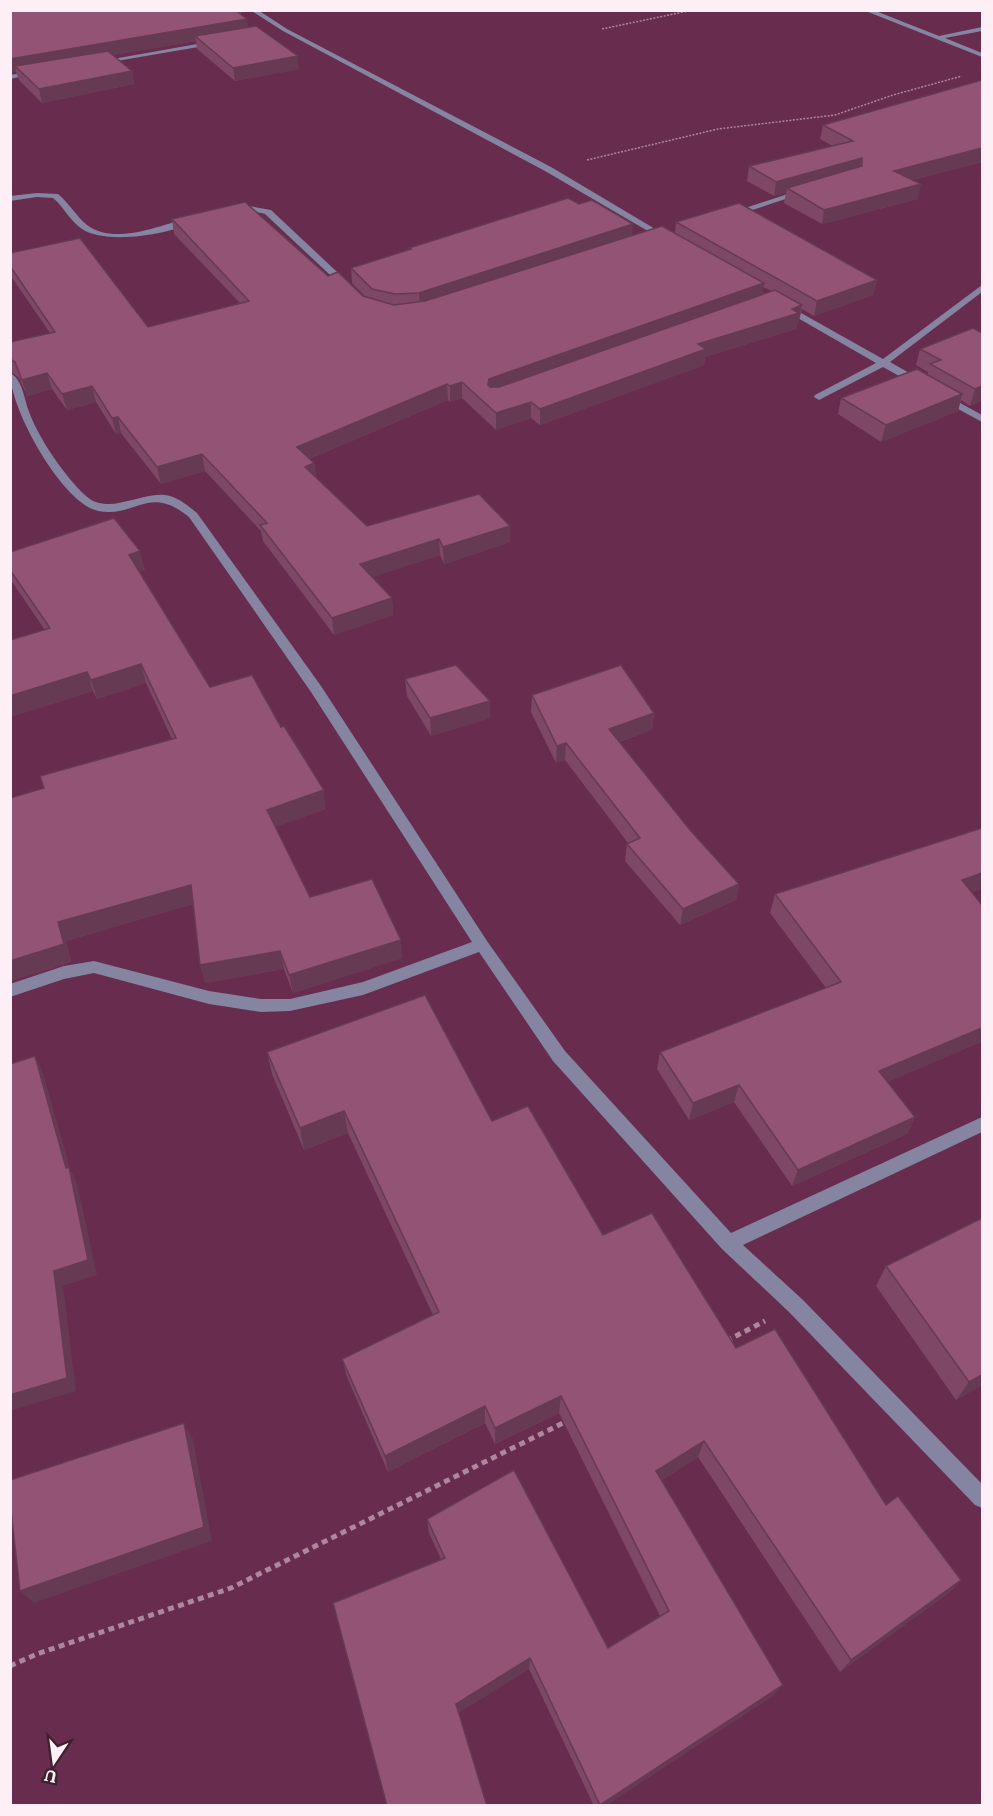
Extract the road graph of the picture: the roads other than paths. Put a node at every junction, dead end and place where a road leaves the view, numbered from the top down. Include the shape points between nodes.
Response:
1 (253, 10) edge
2 (866, 10) edge
3 (982, 29) edge
4 (285, 30) junction
5 (274, 32) dead end
6 (938, 38) junction
7 (220, 42) edge
8 (982, 55) edge
9 (88, 64) edge
10 (44, 71) edge
11 (10, 76) edge
12 (809, 190) edge
13 (10, 199) edge
14 (218, 214) edge
15 (206, 217) edge
16 (718, 218) edge
17 (672, 231) edge
18 (660, 235) junction
19 (649, 238) edge
20 (681, 247) edge
21 (982, 288) edge
22 (352, 291) edge
23 (772, 300) edge
24 (883, 363) junction
25 (10, 376) edge
26 (819, 397) dead end
27 (982, 419) edge
28 (482, 945) junction
29 (10, 991) edge
30 (982, 1124) edge
31 (728, 1242) junction
32 (982, 1498) edge

1 - 4 street
2 - 6 street
3 - 6 street
4 - 5 street
4 - 18 street via 548,170
6 - 8 street
7 - 9 street
10 - 11 street
12 - 16 street
13 - 15 street via 55,196 84,227 108,235 136,234
14 - 22 street via 241,208 268,212
17 - 18 street
18 - 19 street
18 - 20 street
21 - 24 street
23 - 24 street
24 - 26 street
24 - 27 street
25 - 28 street via 16,383 26,418 74,491 89,505 111,507 151,498 166,499 185,506 193,515 316,689
28 - 29 street via 355,991 290,1006 245,1003 92,967
28 - 31 street via 559,1056
30 - 31 street
31 - 32 street via 796,1306

